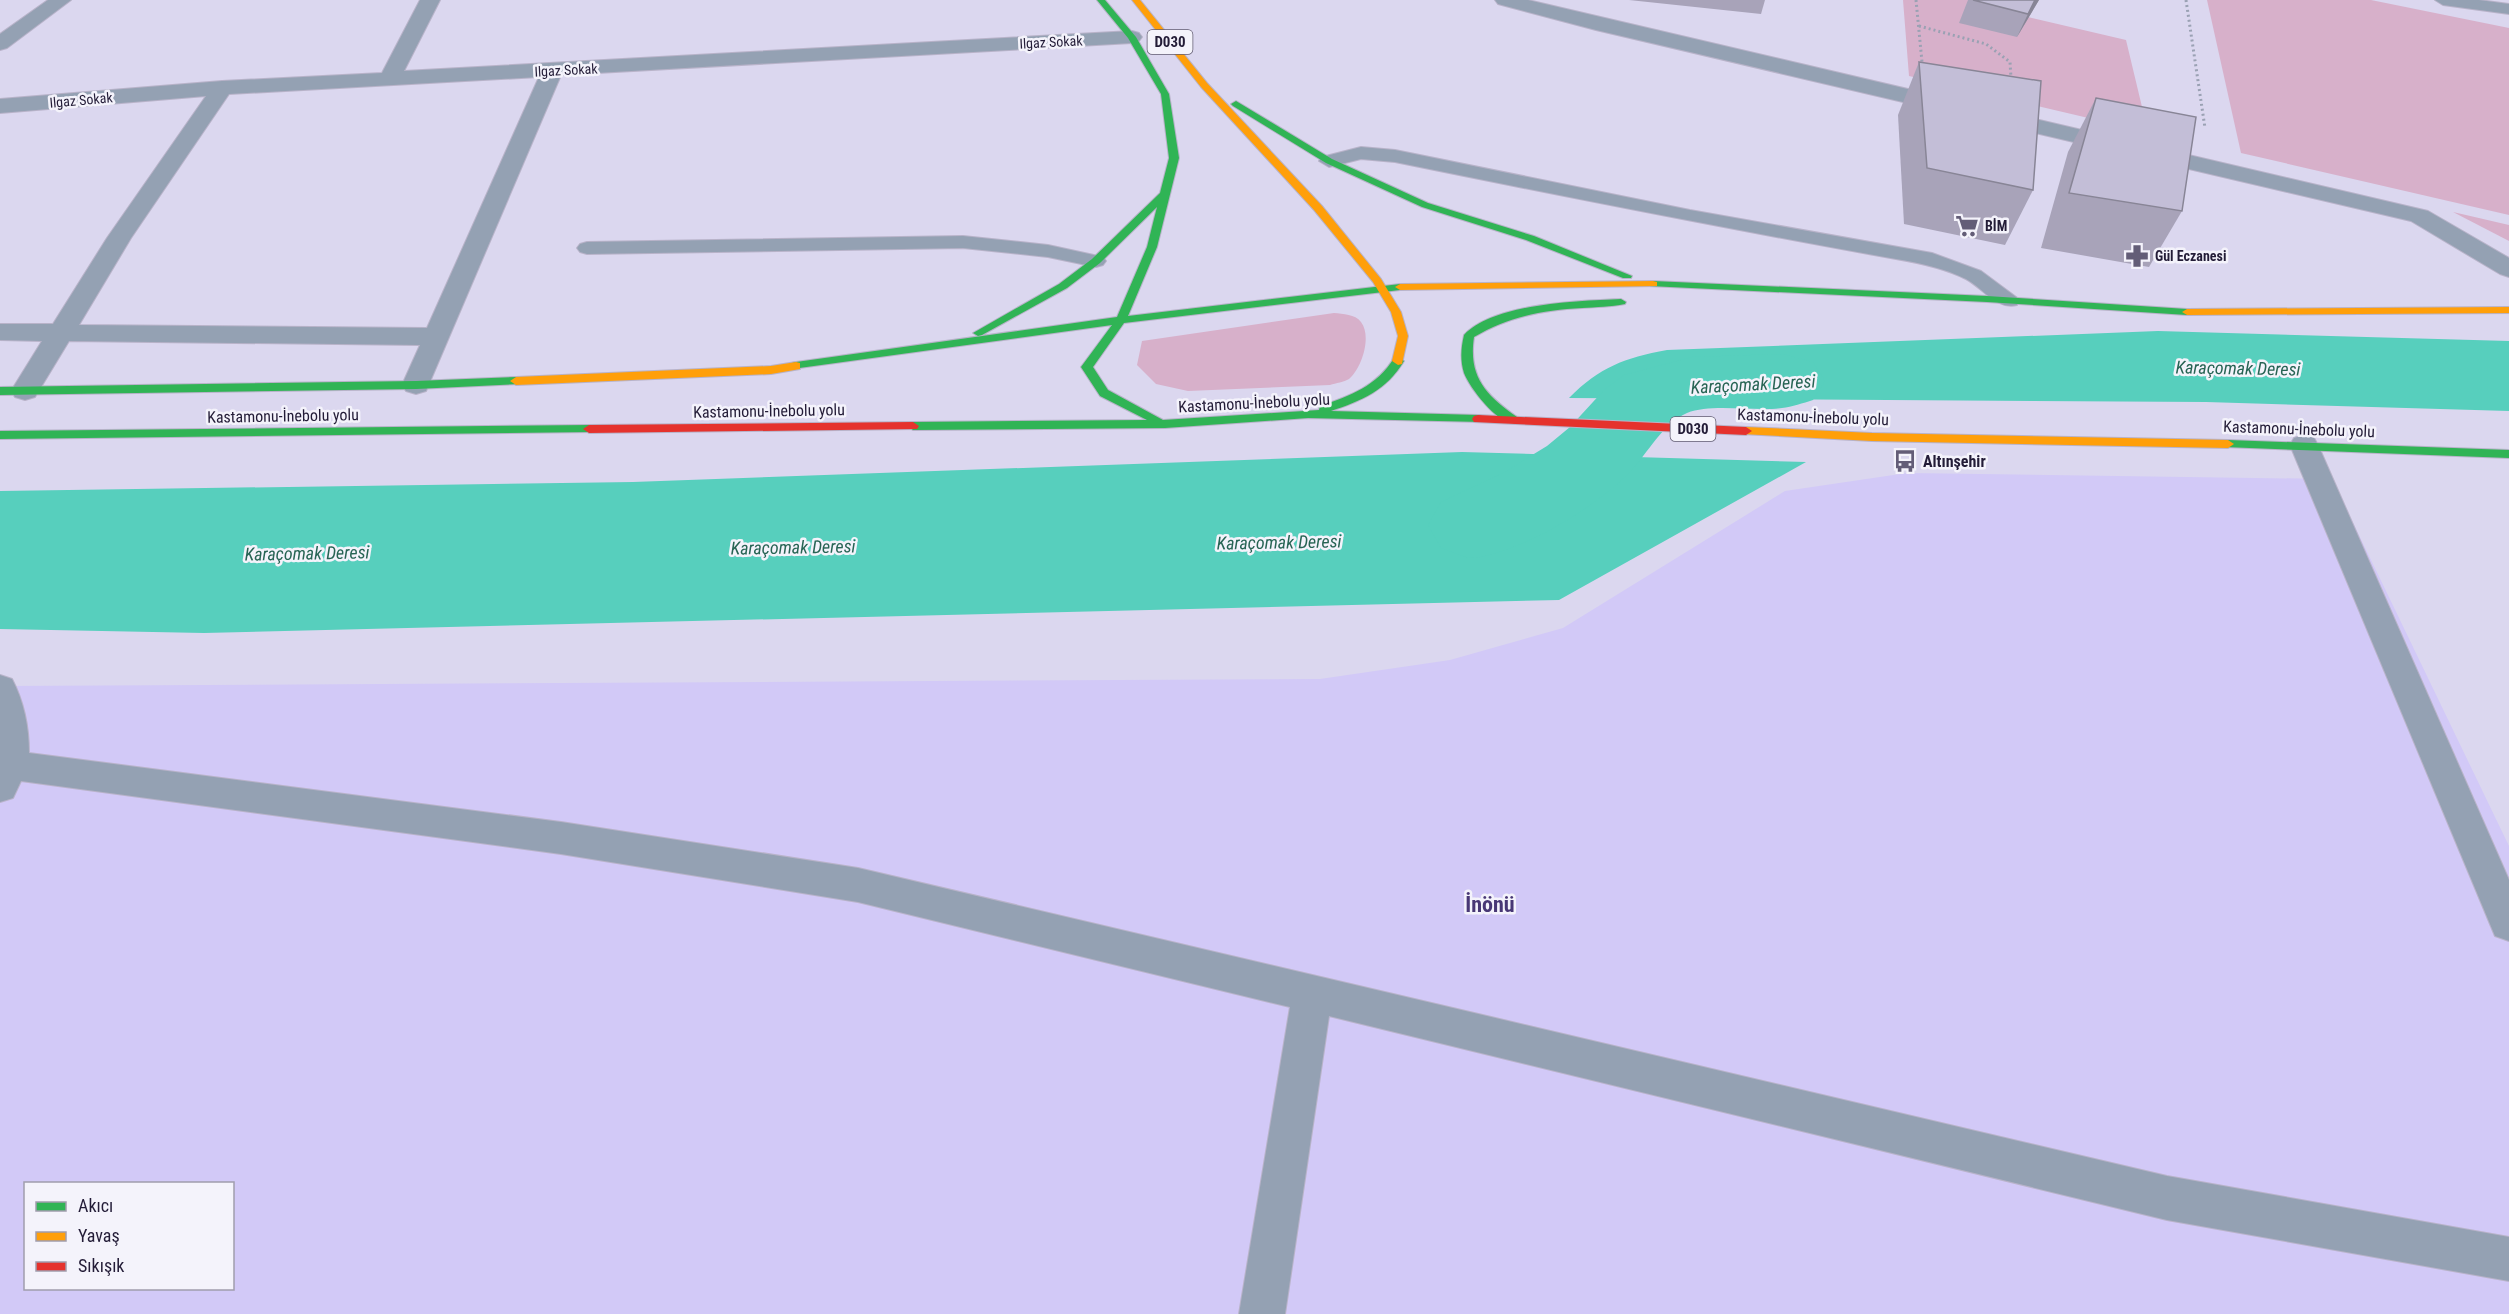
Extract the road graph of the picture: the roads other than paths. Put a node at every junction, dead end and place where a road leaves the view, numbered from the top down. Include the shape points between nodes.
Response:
1 (61, 0) edge
2 (430, 0) edge
3 (1101, 0) edge
4 (1136, 0) edge
5 (1505, 0) edge
6 (2443, 0) edge
7 (2509, 9) edge
8 (1132, 37) junction
9 (0, 45) edge
10 (552, 71) junction
11 (389, 80) junction
12 (1204, 84) junction
13 (222, 88) junction
14 (0, 106) edge
15 (1329, 161) junction
16 (1166, 194) junction
17 (587, 248) dead end
18 (1096, 261) junction
19 (2509, 268) edge
20 (1643, 283) junction
21 (1383, 288) junction
22 (1863, 295) junction
23 (1677, 300) dead end
24 (2009, 300) junction
25 (1630, 302) dead end
26 (2509, 310) edge
27 (1121, 320) junction
28 (0, 332) edge
29 (60, 332) junction
30 (436, 337) junction
31 (956, 345) junction
32 (416, 385) junction
33 (0, 391) edge
34 (25, 391) junction
35 (1308, 414) junction
36 (1513, 420) junction
37 (1166, 424) junction
38 (0, 435) edge
39 (2304, 445) junction
40 (2509, 454) edge
41 (0, 688) edge
42 (6, 776) edge
43 (2509, 924) edge
44 (1312, 994) junction
45 (2509, 1259) edge
46 (1262, 1314) edge

1 - 9 street
2 - 11 street
3 - 8 main road
4 - 12 main road, D030
5 - 19 street via 2419,216
6 - 7 lane
8 - 10 street, Ilgaz Sokak
8 - 16 main road via 1165,94 1174,158
10 - 11 street, Ilgaz Sokak
10 - 30 street
11 - 13 street, Ilgaz Sokak
12 - 15 main road
12 - 21 main road via 1323,215
13 - 14 street, Ilgaz Sokak
13 - 29 street
15 - 20 main road via 1425,205 1530,238
15 - 24 lane via 1361,153 1395,156 1690,216 1932,259 1974,275
16 - 18 main road
16 - 27 main road via 1152,247
17 - 18 lane via 963,242 1048,251
18 - 31 main road via 1063,286
20 - 21 main road
20 - 22 main road
21 - 27 main road
21 - 35 main road via 1403,334 1400,360 1383,382 1357,399
22 - 23 main road
22 - 24 main road
24 - 26 main road via 2193,312
25 - 36 main road via 1515,312 1485,321 1468,334 1464,360 1472,383 1494,408
27 - 31 main road
27 - 37 main road via 1087,367 1104,393
28 - 29 street
29 - 30 street
29 - 34 street
30 - 32 street
31 - 32 main road via 771,370
32 - 34 main road
33 - 34 main road
35 - 36 main road, Kastamonu-İnebolu yolu / D030
35 - 37 main road, Kastamonu-İnebolu yolu
36 - 39 main road, Kastamonu-İnebolu yolu / D030 via 1872,437
37 - 38 main road, Kastamonu-İnebolu yolu
39 - 40 main road, Kastamonu-İnebolu yolu
39 - 43 street
41 - 42 street via 12,727
42 - 44 street via 561,838 858,885
44 - 45 street via 2168,1198
44 - 46 street

